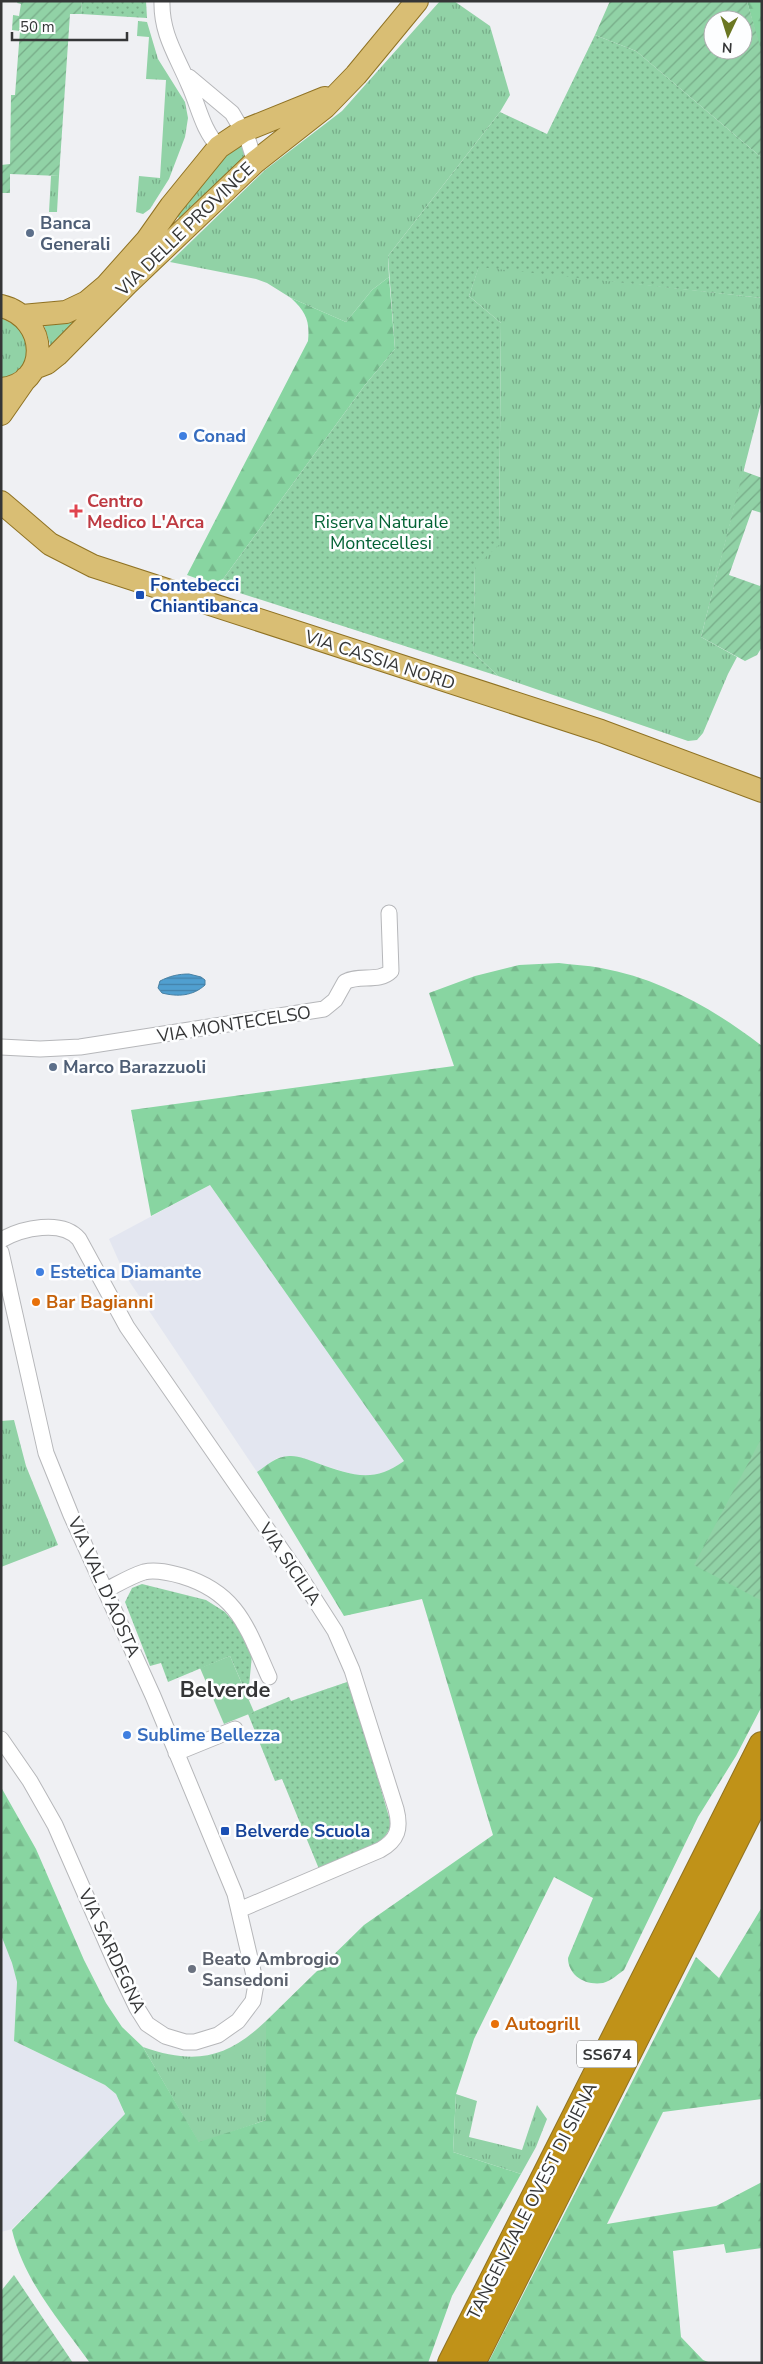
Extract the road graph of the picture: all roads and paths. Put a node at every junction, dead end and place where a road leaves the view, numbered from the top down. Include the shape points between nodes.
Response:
1 (162, 1) edge
2 (418, 1) edge
3 (184, 73) junction
4 (340, 92) junction
5 (237, 122) junction
6 (219, 147) junction
7 (255, 162) junction
8 (1, 306) edge
9 (22, 316) junction
10 (30, 372) junction
11 (1, 389) edge
12 (1, 414) edge
13 (1, 485) edge
14 (6, 506) edge
15 (762, 791) edge
16 (389, 913) dead end
17 (1, 1047) edge
18 (1, 1240) edge
19 (1, 1252) edge
20 (106, 1590) junction
21 (269, 1677) dead end
22 (234, 1729) dead end
23 (1, 1739) edge
24 (762, 1745) edge
25 (176, 1753) junction
26 (762, 1787) edge
27 (239, 1910) junction
28 (451, 2363) edge
29 (472, 2363) edge

1 - 3 street via 164,30
2 - 4 main road, VIA DELLE PROVINCE
3 - 5 street
3 - 6 street via 204,126
4 - 5 main road, VIA DELLE PROVINCE via 271,119
4 - 7 main road, VIA DELLE PROVINCE via 320,112
5 - 6 main road, VIA DELLE PROVINCE
5 - 7 street
6 - 9 main road, VIA DELLE PROVINCE via 151,236 93,298 66,312
7 - 10 main road, VIA DELLE PROVINCE via 57,355
8 - 9 main road
9 - 10 main road via 36,336 38,353
10 - 11 main road, VIA DELLE PROVINCE via 12,386
10 - 12 main road
13 - 14 main road, VIA CASSIA NORD
14 - 15 main road, VIA CASSIA NORD via 54,548 93,566 601,731
16 - 17 street, VIA MONTECELSO via 391,972 385,976 345,982 335,1000 324,1009 80,1047
18 - 27 street, VIA SICILIA via 17,1233 49,1227 67,1229 76,1236 127,1327 301,1578 335,1632 352,1670 399,1819 398,1833 388,1846 380,1850
19 - 20 street, VIA VAL D'AOSTA via 43,1444
20 - 21 street via 148,1571 174,1574 207,1585 239,1614
20 - 25 street, VIA VAL D'AOSTA
22 - 25 street
23 - 27 street, VIA SARDEGNA via 56,1825 137,2008 156,2031 185,2042 206,2040 238,2021 253,2001 256,1980
24 - 28 highway, TANGENZIALE OVEST DI SIENA / SS674
25 - 27 street, VIA VAL D'AOSTA
26 - 29 highway, TANGENZIALE OVEST DI SIENA / SS674

